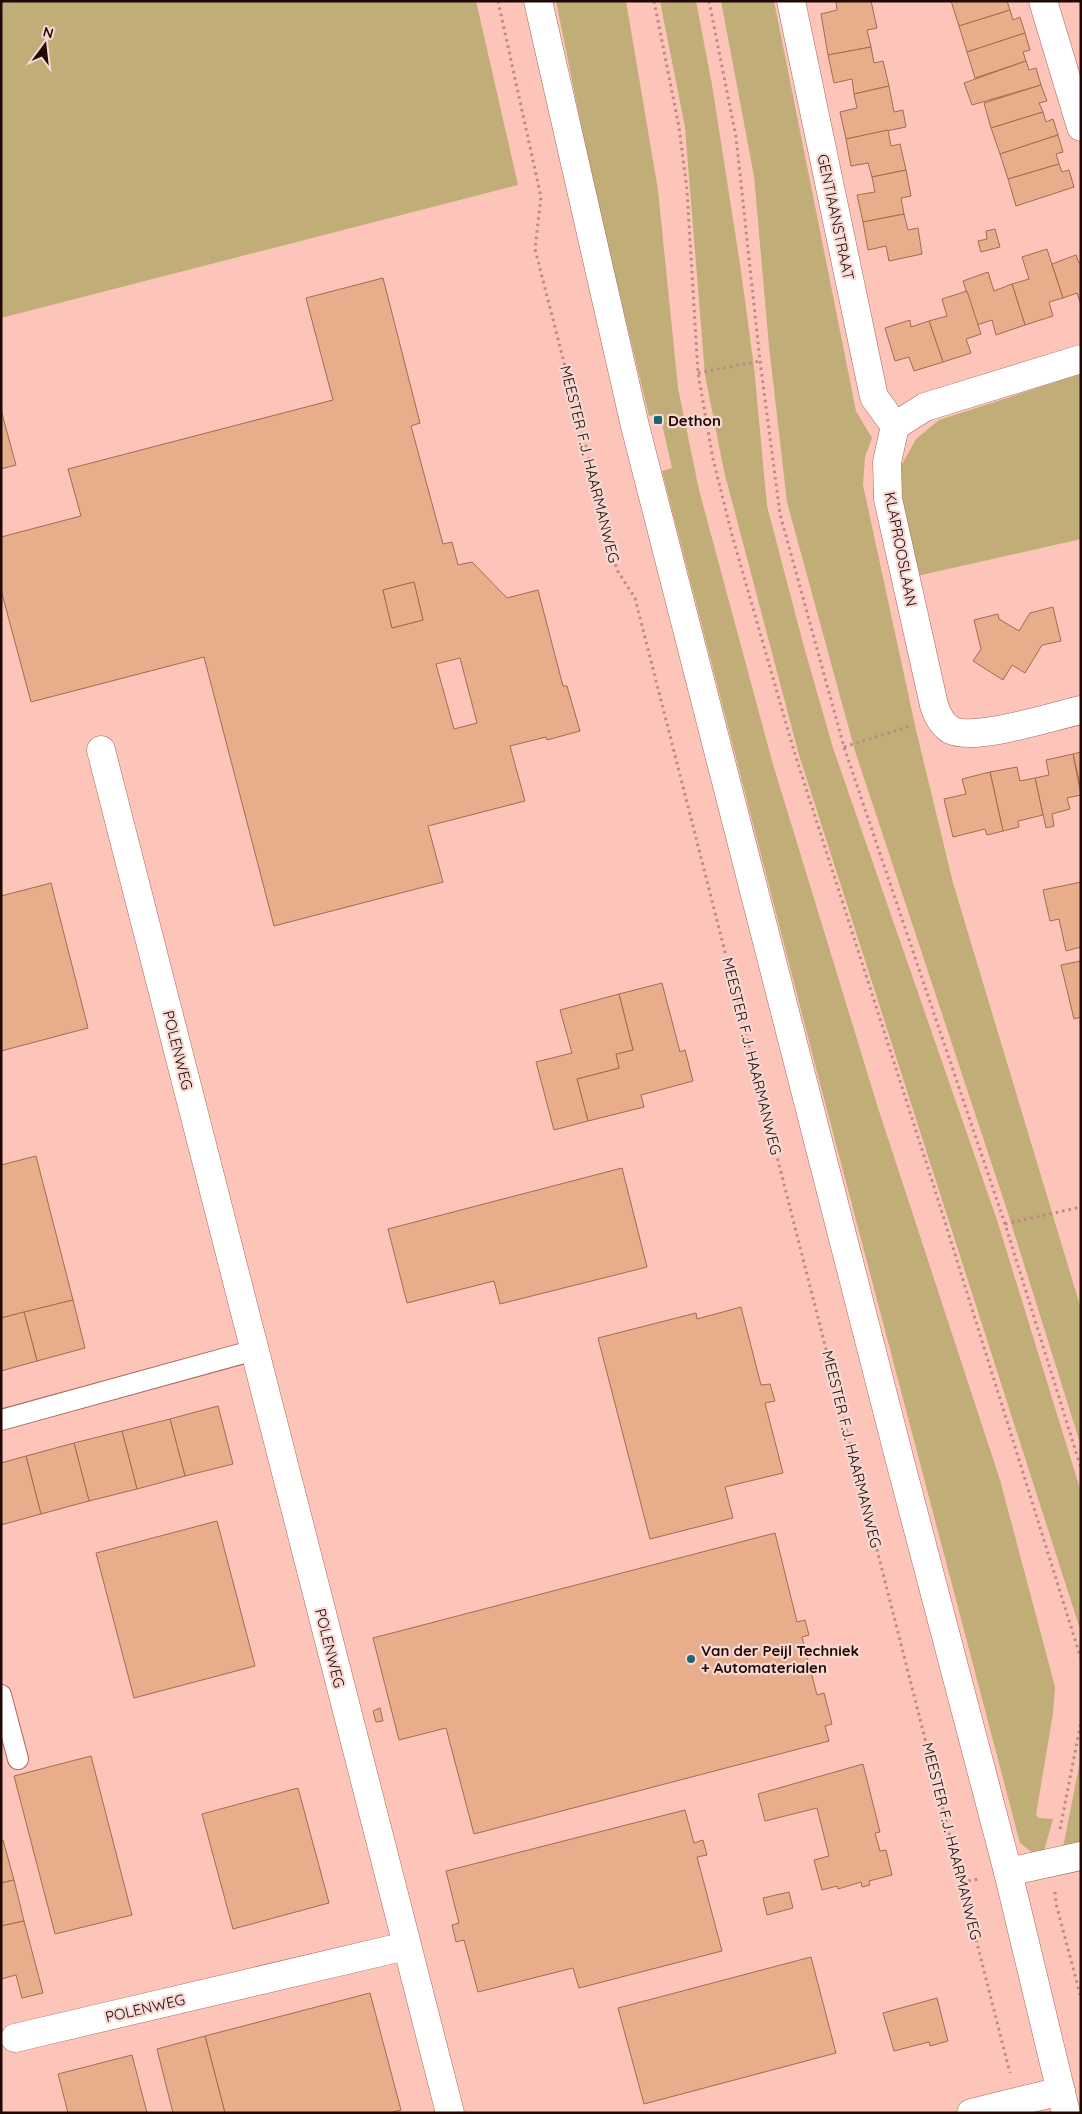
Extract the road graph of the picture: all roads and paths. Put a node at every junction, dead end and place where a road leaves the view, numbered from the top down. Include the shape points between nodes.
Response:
1 (498, 1) edge
2 (538, 1) edge
3 (654, 1) edge
4 (709, 1) edge
5 (791, 1) edge
6 (1043, 1) edge
7 (1081, 127) edge
8 (1081, 360) edge
9 (760, 361) junction
10 (698, 373) junction
11 (895, 426) junction
12 (1081, 710) edge
13 (939, 718) junction
14 (844, 747) junction
15 (101, 750) dead end
16 (1081, 1207) edge
17 (1004, 1224) junction
18 (255, 1350) junction
19 (1, 1420) edge
20 (1081, 1468) edge
21 (1081, 1659) edge
22 (1, 1696) edge
23 (18, 1759) dead end
24 (1081, 1856) edge
25 (1008, 1872) junction
26 (406, 1946) junction
27 (8, 2035) edge
28 (1017, 2100) junction
29 (1064, 2102) edge
30 (450, 2113) edge
31 (971, 2113) edge

1 - 28 path, MEESTER F.J. HAARMANWEG via 541,197 535,249 617,570 635,598
2 - 25 street via 634,426
3 - 10 path via 679,127 687,190
4 - 9 path via 736,137
5 - 11 street, GENTIAANSTRAAT via 874,397
6 - 7 street
8 - 11 street via 925,407
9 - 10 path
9 - 14 path via 780,514
10 - 21 path via 713,459 732,535 794,751
11 - 13 street, KLAPROOSLAAN via 887,462 888,499
12 - 13 street via 973,734 952,730
13 - 14 path
14 - 17 path
15 - 18 street, POLENWEG
16 - 17 path
17 - 20 path
18 - 19 lane
18 - 26 street, POLENWEG
22 - 23 lane
24 - 25 street
25 - 29 street
26 - 27 street, POLENWEG
26 - 30 street, POLENWEG
28 - 29 street
28 - 31 street

